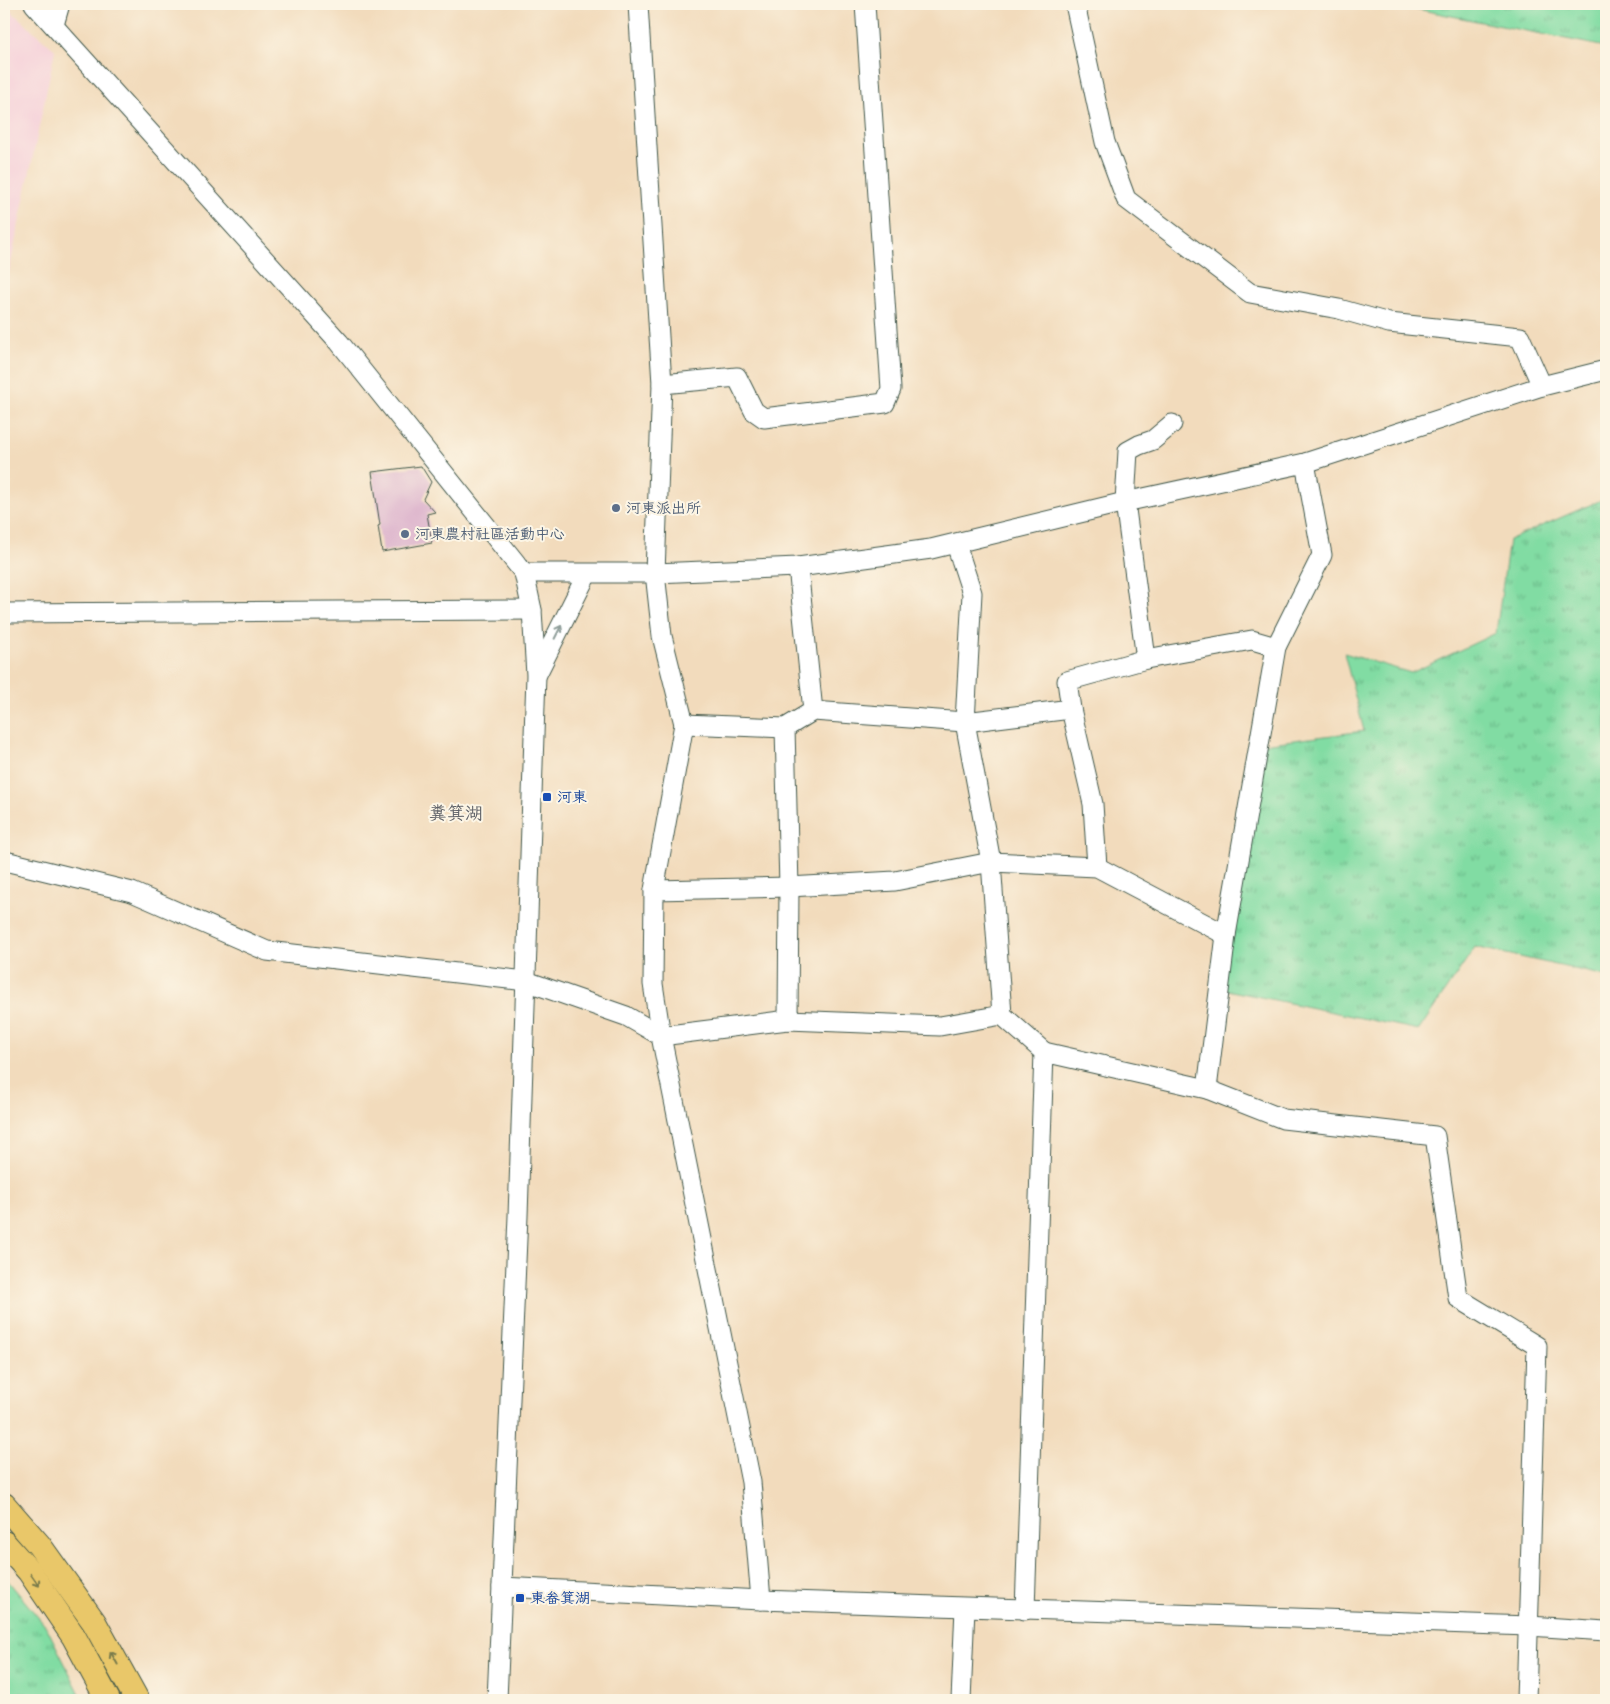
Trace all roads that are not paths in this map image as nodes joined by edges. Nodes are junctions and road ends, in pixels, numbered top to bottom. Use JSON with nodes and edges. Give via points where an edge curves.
{"nodes":[{"id":1,"x":34,"y":4,"type":"edge"},
{"id":2,"x":60,"y":4,"type":"edge"},
{"id":3,"x":638,"y":4,"type":"edge"},
{"id":4,"x":865,"y":4,"type":"edge"},
{"id":5,"x":1075,"y":4,"type":"edge"},
{"id":6,"x":54,"y":25,"type":"junction"},
{"id":7,"x":1606,"y":370,"type":"edge"},
{"id":8,"x":662,"y":384,"type":"junction"},
{"id":9,"x":1542,"y":386,"type":"junction"},
{"id":10,"x":1172,"y":424,"type":"dead end"},
{"id":11,"x":1305,"y":463,"type":"junction"},
{"id":12,"x":1125,"y":502,"type":"junction"},
{"id":13,"x":956,"y":544,"type":"junction"},
{"id":14,"x":798,"y":567,"type":"junction"},
{"id":15,"x":524,"y":573,"type":"junction"},
{"id":16,"x":655,"y":573,"type":"junction"},
{"id":17,"x":587,"y":574,"type":"junction"},
{"id":18,"x":532,"y":610,"type":"junction"},
{"id":19,"x":4,"y":613,"type":"edge"},
{"id":20,"x":1276,"y":646,"type":"junction"},
{"id":21,"x":1146,"y":659,"type":"junction"},
{"id":22,"x":536,"y":675,"type":"junction"},
{"id":23,"x":1071,"y":709,"type":"junction"},
{"id":24,"x":813,"y":711,"type":"junction"},
{"id":25,"x":966,"y":722,"type":"junction"},
{"id":26,"x":684,"y":724,"type":"junction"},
{"id":27,"x":785,"y":728,"type":"junction"},
{"id":28,"x":4,"y":861,"type":"edge"},
{"id":29,"x":991,"y":862,"type":"junction"},
{"id":30,"x":1098,"y":867,"type":"junction"},
{"id":31,"x":789,"y":887,"type":"junction"},
{"id":32,"x":654,"y":890,"type":"junction"},
{"id":33,"x":1226,"y":935,"type":"junction"},
{"id":34,"x":526,"y":982,"type":"junction"},
{"id":35,"x":1002,"y":1015,"type":"junction"},
{"id":36,"x":788,"y":1020,"type":"junction"},
{"id":37,"x":661,"y":1036,"type":"junction"},
{"id":38,"x":1044,"y":1052,"type":"junction"},
{"id":39,"x":1207,"y":1089,"type":"junction"},
{"id":40,"x":4,"y":1505,"type":"edge"},
{"id":41,"x":4,"y":1543,"type":"edge"},
{"id":42,"x":502,"y":1587,"type":"junction"},
{"id":43,"x":761,"y":1600,"type":"junction"},
{"id":44,"x":965,"y":1608,"type":"junction"},
{"id":45,"x":1025,"y":1610,"type":"junction"},
{"id":46,"x":1529,"y":1626,"type":"junction"},
{"id":47,"x":1606,"y":1631,"type":"edge"},
{"id":48,"x":108,"y":1700,"type":"edge"},
{"id":49,"x":137,"y":1700,"type":"edge"},
{"id":50,"x":497,"y":1700,"type":"edge"},
{"id":51,"x":961,"y":1700,"type":"edge"},
{"id":52,"x":1526,"y":1700,"type":"edge"}],
"edges":[{"from":1,"to":6,"type":"street"},
{"from":2,"to":6,"type":"street"},
{"from":3,"to":8,"type":"street"},
{"from":4,"to":8,"type":"street","via":[[891,389],[885,403],[764,418],[754,411],[737,377]]},
{"from":5,"to":9,"type":"street","via":[[1105,142],[1126,199],[1250,293],[1339,309],[1390,323],[1520,337]]},
{"from":6,"to":15,"type":"street","via":[[339,342]]},
{"from":7,"to":9,"type":"street"},
{"from":8,"to":16,"type":"street"},
{"from":9,"to":11,"type":"street"},
{"from":10,"to":12,"type":"street","via":[[1153,440],[1128,451]]},
{"from":11,"to":12,"type":"street"},
{"from":11,"to":20,"type":"street","via":[[1322,556]]},
{"from":12,"to":13,"type":"street"},
{"from":12,"to":21,"type":"street"},
{"from":13,"to":14,"type":"street"},
{"from":13,"to":25,"type":"street","via":[[972,593]]},
{"from":14,"to":16,"type":"street"},
{"from":14,"to":24,"type":"street"},
{"from":15,"to":17,"type":"street"},
{"from":15,"to":18,"type":"street"},
{"from":16,"to":17,"type":"street"},
{"from":16,"to":26,"type":"street","via":[[662,636]]},
{"from":22,"to":17,"type":"street","one_way":true},
{"from":18,"to":19,"type":"street"},
{"from":18,"to":22,"type":"street"},
{"from":20,"to":21,"type":"street","via":[[1252,640]]},
{"from":20,"to":33,"type":"street"},
{"from":21,"to":23,"type":"street","via":[[1067,681]]},
{"from":22,"to":34,"type":"street"},
{"from":23,"to":25,"type":"street"},
{"from":23,"to":30,"type":"street","via":[[1093,804]]},
{"from":24,"to":25,"type":"street"},
{"from":24,"to":27,"type":"street"},
{"from":25,"to":29,"type":"street"},
{"from":26,"to":27,"type":"street"},
{"from":26,"to":32,"type":"street"},
{"from":27,"to":31,"type":"street"},
{"from":28,"to":34,"type":"street","via":[[132,892],[267,951]]},
{"from":29,"to":30,"type":"street"},
{"from":29,"to":31,"type":"street","via":[[895,881]]},
{"from":29,"to":35,"type":"street"},
{"from":30,"to":33,"type":"street"},
{"from":31,"to":32,"type":"street"},
{"from":31,"to":36,"type":"street"},
{"from":32,"to":37,"type":"street","via":[[654,984]]},
{"from":33,"to":39,"type":"street"},
{"from":34,"to":37,"type":"street","via":[[626,1016]]},
{"from":34,"to":42,"type":"street"},
{"from":35,"to":36,"type":"street","via":[[940,1026]]},
{"from":35,"to":38,"type":"street"},
{"from":36,"to":37,"type":"street"},
{"from":37,"to":43,"type":"street","via":[[751,1482]]},
{"from":38,"to":39,"type":"street"},
{"from":38,"to":45,"type":"street"},
{"from":39,"to":46,"type":"street","via":[[1283,1119],[1435,1136],[1458,1298],[1537,1346]]},
{"from":49,"to":40,"type":"main road","one_way":true,"via":[[94,1622],[39,1544]]},
{"from":41,"to":48,"type":"main road","one_way":true,"via":[[29,1571],[74,1637]]},
{"from":42,"to":43,"type":"street"},
{"from":42,"to":50,"type":"street"},
{"from":43,"to":44,"type":"street"},
{"from":44,"to":45,"type":"street"},
{"from":44,"to":51,"type":"street"},
{"from":45,"to":46,"type":"street"},
{"from":46,"to":47,"type":"street"},
{"from":46,"to":52,"type":"street"}]}
